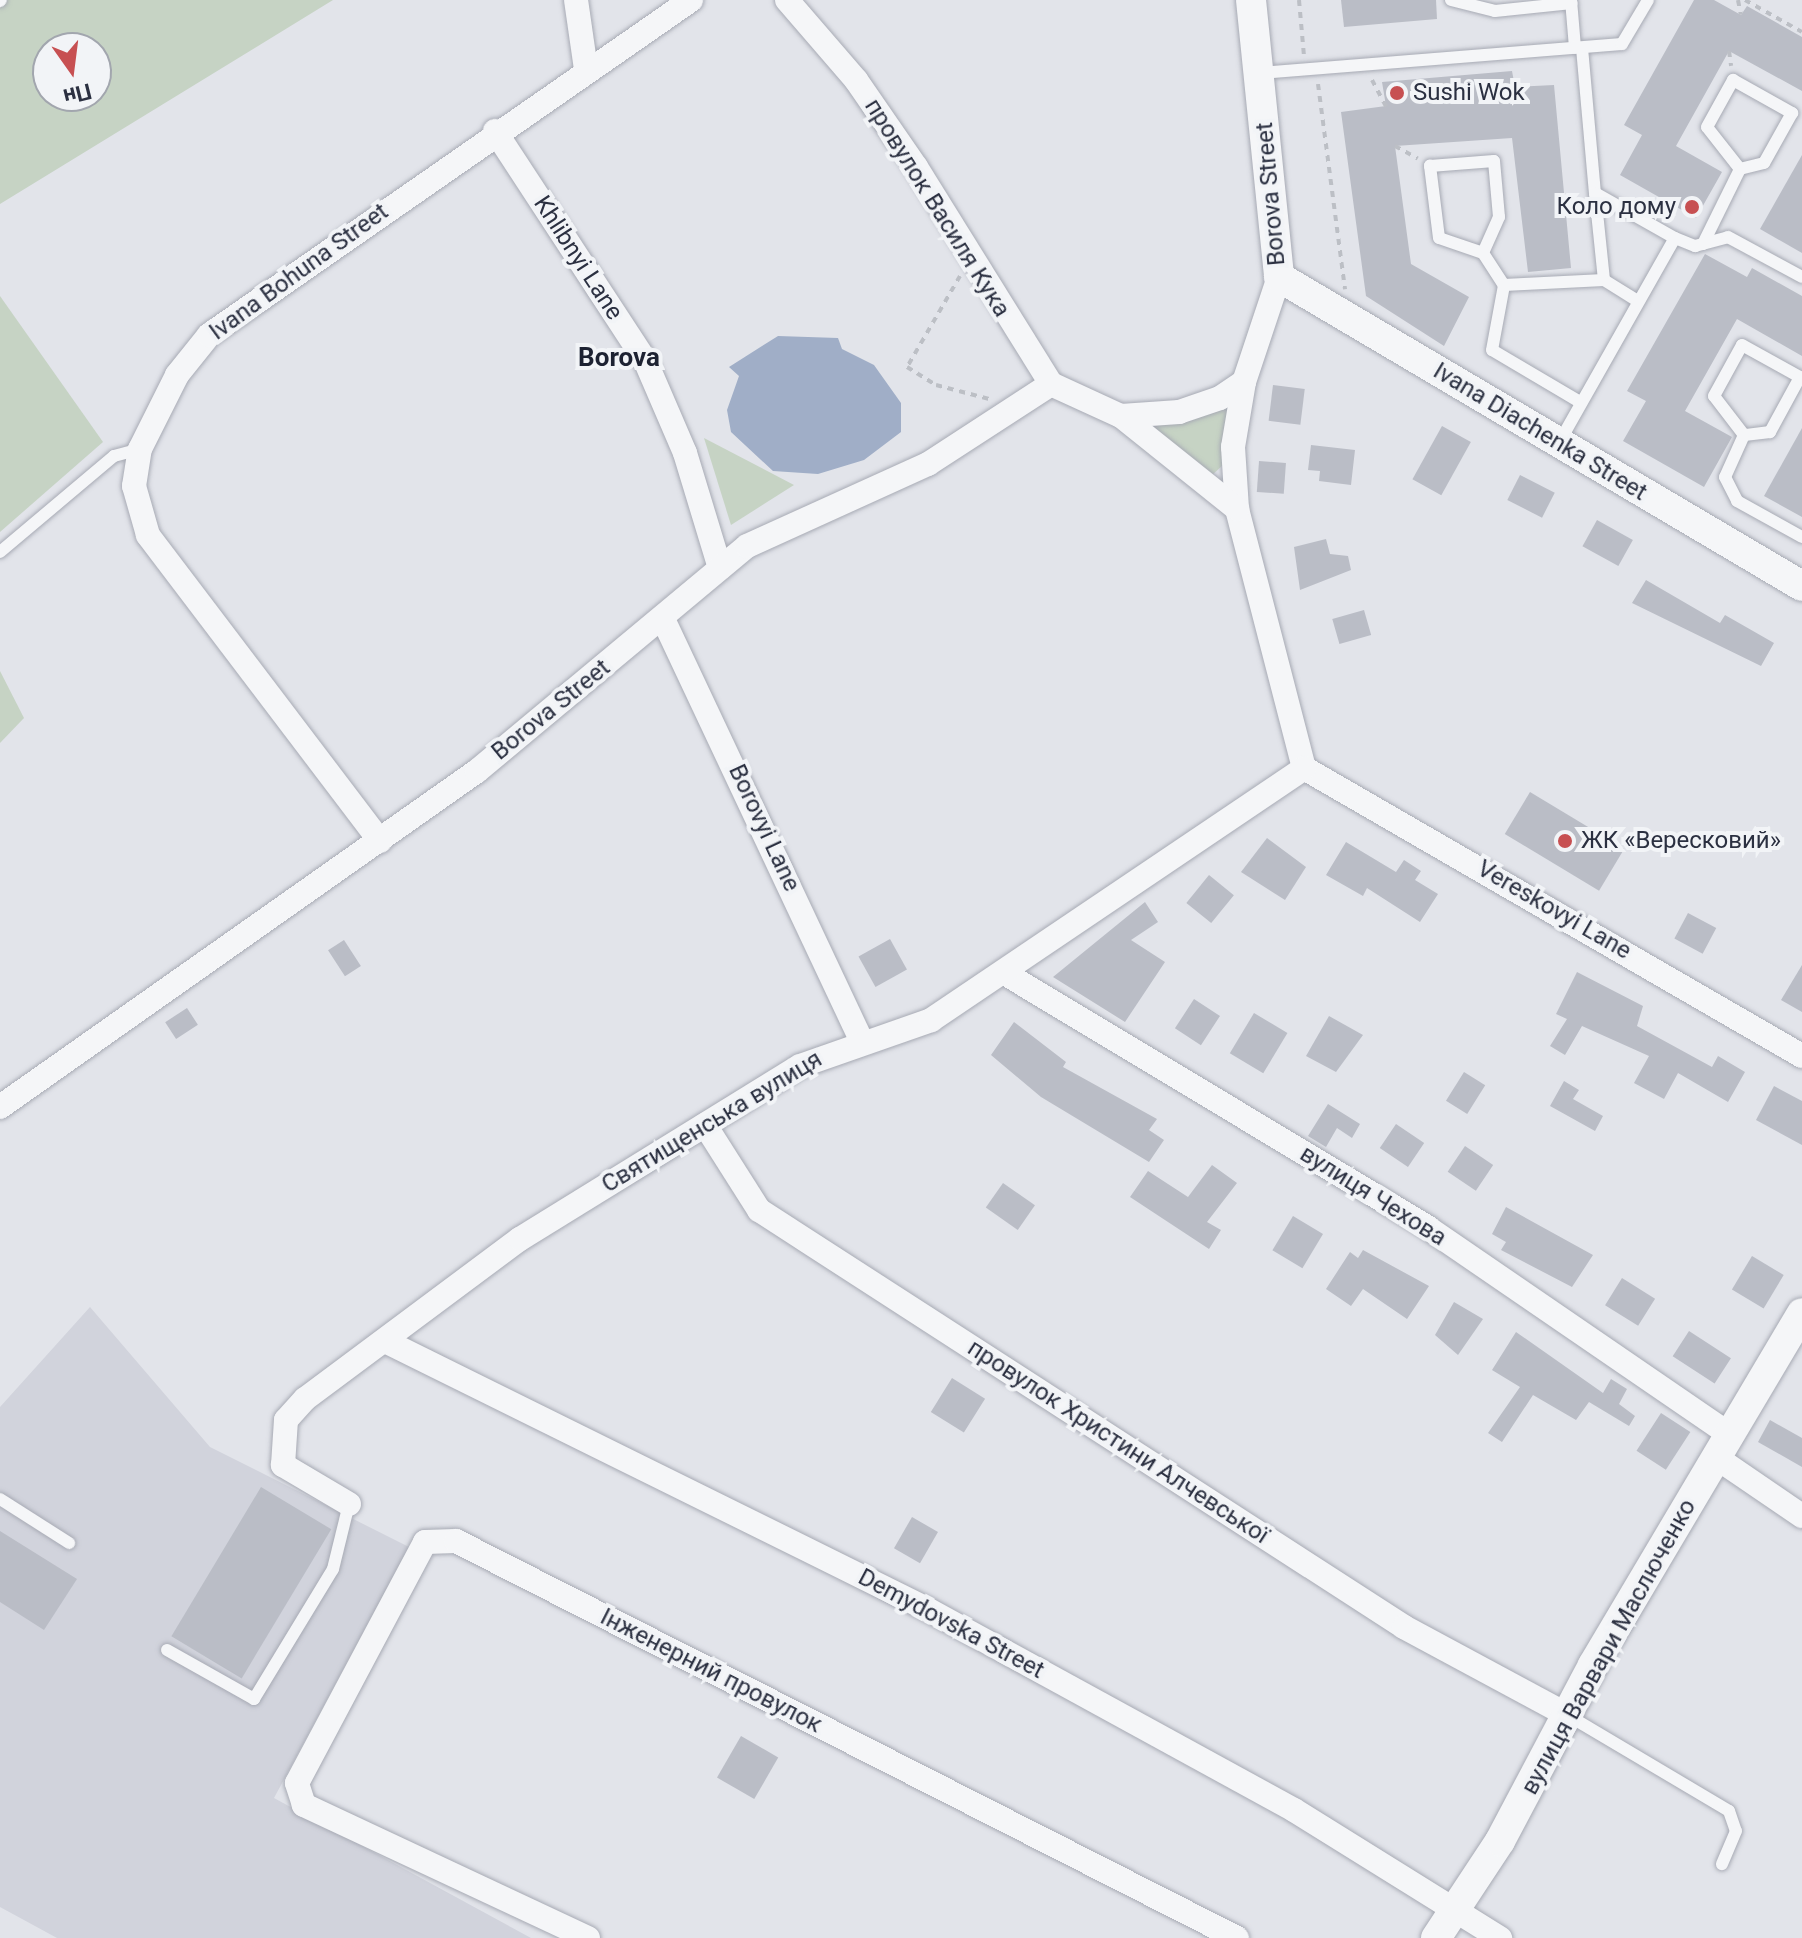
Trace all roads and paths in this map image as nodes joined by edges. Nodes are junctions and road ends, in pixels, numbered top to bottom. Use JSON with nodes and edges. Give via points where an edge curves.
{"nodes":[{"id":1,"x":576,"y":0,"type":"edge"},
{"id":2,"x":691,"y":0,"type":"edge"},
{"id":3,"x":787,"y":0,"type":"edge"},
{"id":4,"x":1251,"y":0,"type":"edge"},
{"id":5,"x":1299,"y":0,"type":"edge"},
{"id":6,"x":1451,"y":0,"type":"edge"},
{"id":7,"x":1648,"y":0,"type":"edge"},
{"id":8,"x":1738,"y":0,"type":"edge"},
{"id":9,"x":1745,"y":0,"type":"edge"},
{"id":10,"x":1572,"y":2,"type":"edge"},
{"id":11,"x":1741,"y":15,"type":"dead end"},
{"id":12,"x":1802,"y":32,"type":"edge"},
{"id":13,"x":1578,"y":48,"type":"junction"},
{"id":14,"x":1364,"y":65,"type":"junction"},
{"id":15,"x":586,"y":69,"type":"junction"},
{"id":16,"x":1311,"y":70,"type":"junction"},
{"id":17,"x":1260,"y":73,"type":"junction"},
{"id":18,"x":1386,"y":106,"type":"dead end"},
{"id":19,"x":495,"y":131,"type":"junction"},
{"id":20,"x":1395,"y":146,"type":"dead end"},
{"id":21,"x":1430,"y":166,"type":"junction"},
{"id":22,"x":1740,"y":169,"type":"junction"},
{"id":23,"x":1595,"y":193,"type":"junction"},
{"id":24,"x":1675,"y":238,"type":"junction"},
{"id":25,"x":1703,"y":244,"type":"junction"},
{"id":26,"x":1483,"y":253,"type":"junction"},
{"id":27,"x":969,"y":263,"type":"junction"},
{"id":28,"x":1279,"y":277,"type":"junction"},
{"id":29,"x":1802,"y":277,"type":"edge"},
{"id":30,"x":1604,"y":280,"type":"junction"},
{"id":31,"x":1504,"y":285,"type":"junction"},
{"id":32,"x":1346,"y":297,"type":"dead end"},
{"id":33,"x":1638,"y":301,"type":"junction"},
{"id":34,"x":1244,"y":382,"type":"junction"},
{"id":35,"x":1051,"y":384,"type":"junction"},
{"id":36,"x":1580,"y":402,"type":"junction"},
{"id":37,"x":1015,"y":403,"type":"junction"},
{"id":38,"x":1121,"y":416,"type":"junction"},
{"id":39,"x":1744,"y":435,"type":"junction"},
{"id":40,"x":1558,"y":444,"type":"junction"},
{"id":41,"x":140,"y":449,"type":"junction"},
{"id":42,"x":1237,"y":509,"type":"junction"},
{"id":43,"x":1802,"y":537,"type":"edge"},
{"id":44,"x":0,"y":552,"type":"edge"},
{"id":45,"x":720,"y":568,"type":"junction"},
{"id":46,"x":1802,"y":586,"type":"edge"},
{"id":47,"x":663,"y":619,"type":"junction"},
{"id":48,"x":1304,"y":768,"type":"junction"},
{"id":49,"x":380,"y":841,"type":"junction"},
{"id":50,"x":1006,"y":974,"type":"junction"},
{"id":51,"x":861,"y":1039,"type":"junction"},
{"id":52,"x":1802,"y":1056,"type":"edge"},
{"id":53,"x":0,"y":1107,"type":"edge"},
{"id":54,"x":705,"y":1125,"type":"junction"},
{"id":55,"x":1802,"y":1313,"type":"edge"},
{"id":56,"x":385,"y":1341,"type":"junction"},
{"id":57,"x":1724,"y":1447,"type":"junction"},
{"id":58,"x":0,"y":1499,"type":"edge"},
{"id":59,"x":349,"y":1504,"type":"joint"},
{"id":60,"x":1802,"y":1516,"type":"edge"},
{"id":61,"x":69,"y":1543,"type":"dead end"},
{"id":62,"x":167,"y":1650,"type":"dead end"},
{"id":63,"x":1569,"y":1716,"type":"junction"},
{"id":64,"x":1722,"y":1864,"type":"dead end"},
{"id":65,"x":1453,"y":1909,"type":"junction"},
{"id":66,"x":588,"y":1938,"type":"edge"},
{"id":67,"x":1237,"y":1938,"type":"edge"},
{"id":68,"x":1436,"y":1938,"type":"edge"},
{"id":69,"x":1500,"y":1938,"type":"edge"}],
"edges":[{"from":1,"to":15,"type":"street"},
{"from":2,"to":15,"type":"street","name":"Ivana Bohuna Street"},
{"from":3,"to":27,"type":"street","name":"провулок Василя Кука","via":[[873,105]]},
{"from":4,"to":17,"type":"street","name":"Borova Street"},
{"from":5,"to":16,"type":"path"},
{"from":6,"to":10,"type":"lane","via":[[1495,11]]},
{"from":7,"to":13,"type":"lane","via":[[1622,44]]},
{"from":8,"to":11,"type":"path"},
{"from":9,"to":12,"type":"path"},
{"from":10,"to":13,"type":"lane"},
{"from":13,"to":14,"type":"lane"},
{"from":13,"to":23,"type":"lane"},
{"from":14,"to":16,"type":"lane"},
{"from":14,"to":18,"type":"path"},
{"from":15,"to":19,"type":"street","name":"Ivana Bohuna Street"},
{"from":16,"to":17,"type":"lane"},
{"from":16,"to":32,"type":"path"},
{"from":17,"to":28,"type":"street","name":"Borova Street"},
{"from":19,"to":41,"type":"street","name":"Ivana Bohuna Street","via":[[209,335],[177,375]]},
{"from":19,"to":45,"type":"street","name":"Khlibnyi Lane","via":[[645,360],[685,453]]},
{"from":20,"to":21,"type":"path"},
{"from":21,"to":26,"type":"lane","via":[[1439,238]]},
{"from":21,"to":26,"type":"lane","via":[[1494,161],[1499,217]]},
{"from":22,"to":22,"type":"lane","via":[[1707,127],[1733,80],[1792,113],[1764,163]]},
{"from":22,"to":25,"type":"lane"},
{"from":23,"to":24,"type":"lane"},
{"from":23,"to":30,"type":"lane"},
{"from":24,"to":25,"type":"lane"},
{"from":24,"to":33,"type":"lane"},
{"from":25,"to":29,"type":"lane","via":[[1728,237]]},
{"from":26,"to":31,"type":"lane"},
{"from":27,"to":35,"type":"street","name":"провулок Василя Кука"},
{"from":27,"to":37,"type":"path","via":[[907,367],[936,385]]},
{"from":28,"to":34,"type":"street","name":"Borova Street"},
{"from":28,"to":40,"type":"street","name":"Ivana Diachenka Street"},
{"from":30,"to":31,"type":"lane"},
{"from":30,"to":33,"type":"lane"},
{"from":31,"to":36,"type":"lane","via":[[1492,350]]},
{"from":33,"to":36,"type":"lane"},
{"from":34,"to":38,"type":"street","via":[[1179,412]]},
{"from":34,"to":42,"type":"street","name":"Borova Street","via":[[1233,447]]},
{"from":35,"to":37,"type":"street","name":"Borova Street"},
{"from":35,"to":38,"type":"street"},
{"from":36,"to":40,"type":"lane"},
{"from":37,"to":45,"type":"street","name":"Borova Street","via":[[928,464],[747,546]]},
{"from":38,"to":42,"type":"street"},
{"from":39,"to":39,"type":"lane","via":[[1770,432],[1800,377],[1742,345],[1714,396]]},
{"from":39,"to":43,"type":"lane","via":[[1725,477],[1737,501]]},
{"from":40,"to":46,"type":"street","name":"Ivana Diachenka Street"},
{"from":41,"to":44,"type":"lane","via":[[114,456]]},
{"from":41,"to":49,"type":"street","name":"Ivana Bohuna Street","via":[[134,486],[148,535]]},
{"from":42,"to":48,"type":"street","name":"Borova Street"},
{"from":45,"to":47,"type":"street","name":"Borova Street"},
{"from":47,"to":49,"type":"street","name":"Borova Street"},
{"from":47,"to":51,"type":"street","name":"Borovyi Lane"},
{"from":48,"to":50,"type":"street","name":"Святищенська вулиця"},
{"from":48,"to":52,"type":"street","name":"Vereskovyi Lane"},
{"from":49,"to":53,"type":"street","name":"Borova Street"},
{"from":50,"to":51,"type":"street","name":"Святищенська вулиця","via":[[931,1020]]},
{"from":50,"to":57,"type":"street","name":"вулиця Чехова","via":[[1428,1228]]},
{"from":51,"to":54,"type":"street","name":"Святищенська вулиця","via":[[800,1066]]},
{"from":54,"to":56,"type":"street","name":"Святищенська вулиця","via":[[520,1239]]},
{"from":54,"to":63,"type":"street","name":"провулок Христини Алчевської","via":[[759,1210],[1404,1627]]},
{"from":55,"to":57,"type":"street","name":"вулиця Варвари Маслюченко"},
{"from":56,"to":59,"type":"street","name":"Святищенська вулиця","via":[[305,1399],[280,1441],[287,1472]]},
{"from":56,"to":65,"type":"street","name":"Demydovska Street","via":[[941,1617],[1280,1802]]},
{"from":57,"to":60,"type":"street","name":"вулиця Чехова"},
{"from":57,"to":63,"type":"street","name":"вулиця Варвари Маслюченко"},
{"from":58,"to":61,"type":"lane"},
{"from":59,"to":62,"type":"lane","via":[[333,1569],[254,1699]]},
{"from":63,"to":64,"type":"lane","via":[[1729,1811],[1736,1831]]},
{"from":63,"to":65,"type":"street","name":"вулиця Варвари Маслюченко"},
{"from":65,"to":68,"type":"street","name":"вулиця Варвари Маслюченко"},
{"from":65,"to":69,"type":"street","name":"Demydovska Street"},
{"from":66,"to":67,"type":"street","name":"Інженерний провулок","via":[[304,1805],[297,1783],[425,1542],[439,1538]]}]}
